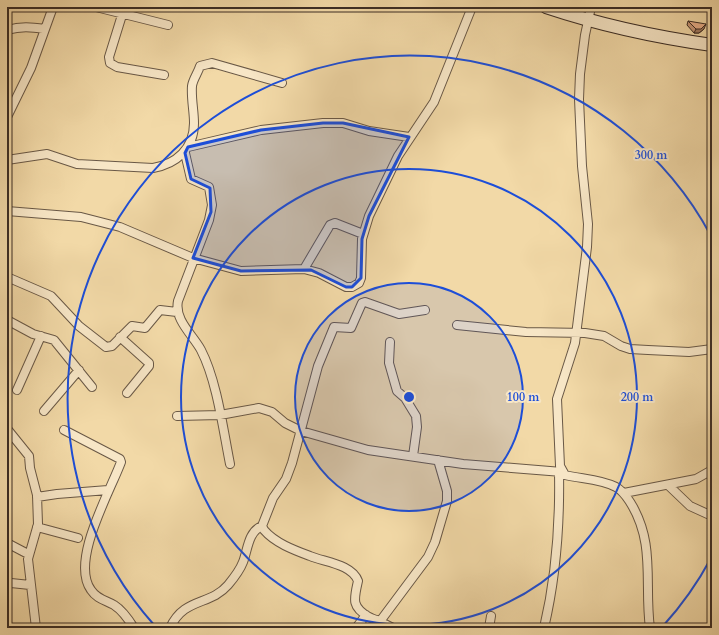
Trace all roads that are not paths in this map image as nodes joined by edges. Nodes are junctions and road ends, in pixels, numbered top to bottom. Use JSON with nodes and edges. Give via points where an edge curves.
{"nodes":[{"id":1,"x":53,"y":7,"type":"edge"},
{"id":2,"x":96,"y":7,"type":"edge"},
{"id":3,"x":472,"y":7,"type":"edge"},
{"id":4,"x":546,"y":7,"type":"edge"},
{"id":5,"x":591,"y":7,"type":"edge"},
{"id":6,"x":122,"y":15,"type":"junction"},
{"id":7,"x":587,"y":21,"type":"junction"},
{"id":8,"x":168,"y":25,"type":"dead end"},
{"id":9,"x":45,"y":29,"type":"junction"},
{"id":10,"x":7,"y":30,"type":"edge"},
{"id":11,"x":712,"y":45,"type":"edge"},
{"id":12,"x":164,"y":75,"type":"dead end"},
{"id":13,"x":282,"y":83,"type":"dead end"},
{"id":14,"x":7,"y":117,"type":"edge"},
{"id":15,"x":410,"y":138,"type":"junction"},
{"id":16,"x":186,"y":150,"type":"junction"},
{"id":17,"x":7,"y":160,"type":"edge"},
{"id":18,"x":7,"y":211,"type":"edge"},
{"id":19,"x":363,"y":234,"type":"junction"},
{"id":20,"x":193,"y":258,"type":"junction"},
{"id":21,"x":304,"y":269,"type":"junction"},
{"id":22,"x":7,"y":277,"type":"edge"},
{"id":23,"x":425,"y":310,"type":"dead end"},
{"id":24,"x":177,"y":312,"type":"junction"},
{"id":25,"x":7,"y":320,"type":"edge"},
{"id":26,"x":457,"y":325,"type":"dead end"},
{"id":27,"x":577,"y":332,"type":"junction"},
{"id":28,"x":41,"y":336,"type":"junction"},
{"id":29,"x":120,"y":337,"type":"junction"},
{"id":30,"x":390,"y":342,"type":"dead end"},
{"id":31,"x":712,"y":349,"type":"edge"},
{"id":32,"x":79,"y":370,"type":"junction"},
{"id":33,"x":92,"y":387,"type":"dead end"},
{"id":34,"x":17,"y":390,"type":"dead end"},
{"id":35,"x":127,"y":393,"type":"dead end"},
{"id":36,"x":44,"y":411,"type":"dead end"},
{"id":37,"x":220,"y":414,"type":"junction"},
{"id":38,"x":177,"y":416,"type":"dead end"},
{"id":39,"x":8,"y":430,"type":"dead end"},
{"id":40,"x":64,"y":430,"type":"dead end"},
{"id":41,"x":301,"y":431,"type":"junction"},
{"id":42,"x":413,"y":456,"type":"junction"},
{"id":43,"x":438,"y":460,"type":"junction"},
{"id":44,"x":230,"y":464,"type":"dead end"},
{"id":45,"x":712,"y":470,"type":"edge"},
{"id":46,"x":561,"y":472,"type":"junction"},
{"id":47,"x":668,"y":485,"type":"junction"},
{"id":48,"x":108,"y":490,"type":"junction"},
{"id":49,"x":624,"y":492,"type":"junction"},
{"id":50,"x":37,"y":497,"type":"junction"},
{"id":51,"x":712,"y":516,"type":"edge"},
{"id":52,"x":262,"y":526,"type":"junction"},
{"id":53,"x":37,"y":527,"type":"junction"},
{"id":54,"x":78,"y":538,"type":"dead end"},
{"id":55,"x":7,"y":542,"type":"edge"},
{"id":56,"x":28,"y":554,"type":"junction"},
{"id":57,"x":30,"y":585,"type":"junction"},
{"id":58,"x":7,"y":586,"type":"edge"},
{"id":59,"x":366,"y":615,"type":"junction"},
{"id":60,"x":492,"y":616,"type":"dead end"},
{"id":61,"x":379,"y":621,"type":"junction"},
{"id":62,"x":36,"y":628,"type":"edge"},
{"id":63,"x":134,"y":628,"type":"edge"},
{"id":64,"x":170,"y":628,"type":"edge"},
{"id":65,"x":356,"y":628,"type":"edge"},
{"id":66,"x":393,"y":628,"type":"edge"},
{"id":67,"x":489,"y":628,"type":"edge"},
{"id":68,"x":544,"y":628,"type":"edge"},
{"id":69,"x":650,"y":628,"type":"edge"}],
"edges":[{"from":1,"to":9,"type":"street"},
{"from":2,"to":6,"type":"street"},
{"from":3,"to":15,"type":"street","via":[[434,102]]},
{"from":4,"to":7,"type":"street"},
{"from":5,"to":7,"type":"street"},
{"from":6,"to":8,"type":"street"},
{"from":6,"to":12,"type":"street","via":[[109,57],[110,63],[117,67]]},
{"from":7,"to":11,"type":"street"},
{"from":7,"to":27,"type":"street","via":[[580,74],[579,113],[588,224]]},
{"from":9,"to":10,"type":"street","via":[[18,26]]},
{"from":9,"to":14,"type":"street","via":[[31,68]]},
{"from":13,"to":16,"type":"street","via":[[212,63],[200,66],[193,84],[194,125]]},
{"from":15,"to":16,"type":"street","via":[[369,131],[343,123],[323,123],[261,130]]},
{"from":15,"to":19,"type":"street","via":[[392,166],[368,216]]},
{"from":16,"to":17,"type":"street","via":[[164,166],[153,168],[77,164],[47,154]]},
{"from":16,"to":20,"type":"street","via":[[190,179],[209,187],[212,205],[209,220]]},
{"from":18,"to":20,"type":"street","via":[[46,213],[120,227]]},
{"from":19,"to":21,"type":"street","via":[[335,223],[330,225]]},
{"from":19,"to":21,"type":"street","via":[[361,278],[358,283],[346,287],[319,272]]},
{"from":20,"to":21,"type":"street","via":[[241,270]]},
{"from":20,"to":24,"type":"street","via":[[178,301]]},
{"from":22,"to":29,"type":"street","via":[[51,296],[80,326],[104,345],[112,346]]},
{"from":23,"to":41,"type":"street","via":[[399,314],[365,302],[351,328],[334,327],[318,366]]},
{"from":24,"to":29,"type":"street","via":[[160,310],[145,328],[132,326]]},
{"from":24,"to":37,"type":"street","via":[[206,360]]},
{"from":25,"to":28,"type":"street"},
{"from":26,"to":27,"type":"street","via":[[526,332]]},
{"from":27,"to":31,"type":"street","via":[[604,336],[630,349],[689,352]]},
{"from":27,"to":46,"type":"street","via":[[557,399]]},
{"from":28,"to":32,"type":"street","via":[[54,340]]},
{"from":28,"to":34,"type":"street"},
{"from":29,"to":35,"type":"street","via":[[149,363]]},
{"from":30,"to":42,"type":"street","via":[[389,363],[397,391],[405,398],[416,416]]},
{"from":32,"to":33,"type":"street"},
{"from":32,"to":36,"type":"street"},
{"from":37,"to":38,"type":"street"},
{"from":37,"to":41,"type":"street","via":[[250,409],[267,410]]},
{"from":37,"to":44,"type":"street"},
{"from":39,"to":50,"type":"street","via":[[29,456]]},
{"from":40,"to":48,"type":"street","via":[[120,460],[120,466]]},
{"from":41,"to":42,"type":"street","via":[[368,450]]},
{"from":41,"to":52,"type":"street","via":[[286,479],[273,498]]},
{"from":42,"to":43,"type":"street"},
{"from":43,"to":46,"type":"street"},
{"from":43,"to":61,"type":"street","via":[[447,491],[447,501],[435,542],[428,557]]},
{"from":45,"to":47,"type":"street","via":[[696,479]]},
{"from":46,"to":49,"type":"street","via":[[565,475],[604,482]]},
{"from":46,"to":68,"type":"street","via":[[551,596]]},
{"from":47,"to":49,"type":"street"},
{"from":47,"to":51,"type":"street","via":[[690,506]]},
{"from":48,"to":50,"type":"street"},
{"from":48,"to":63,"type":"street","via":[[88,547],[86,576],[92,592],[118,609]]},
{"from":49,"to":69,"type":"street","via":[[639,515],[646,545],[649,563]]},
{"from":50,"to":53,"type":"street"},
{"from":52,"to":59,"type":"street","via":[[267,534],[289,548],[353,573],[358,581],[355,603]]},
{"from":52,"to":64,"type":"street","via":[[255,530],[247,545],[242,564],[224,589],[183,609]]},
{"from":53,"to":54,"type":"street"},
{"from":53,"to":56,"type":"street"},
{"from":55,"to":56,"type":"street"},
{"from":56,"to":57,"type":"street"},
{"from":57,"to":58,"type":"street","via":[[11,583]]},
{"from":57,"to":62,"type":"street"},
{"from":59,"to":61,"type":"street"},
{"from":59,"to":65,"type":"street"},
{"from":60,"to":67,"type":"street"},
{"from":61,"to":66,"type":"street"}]}
